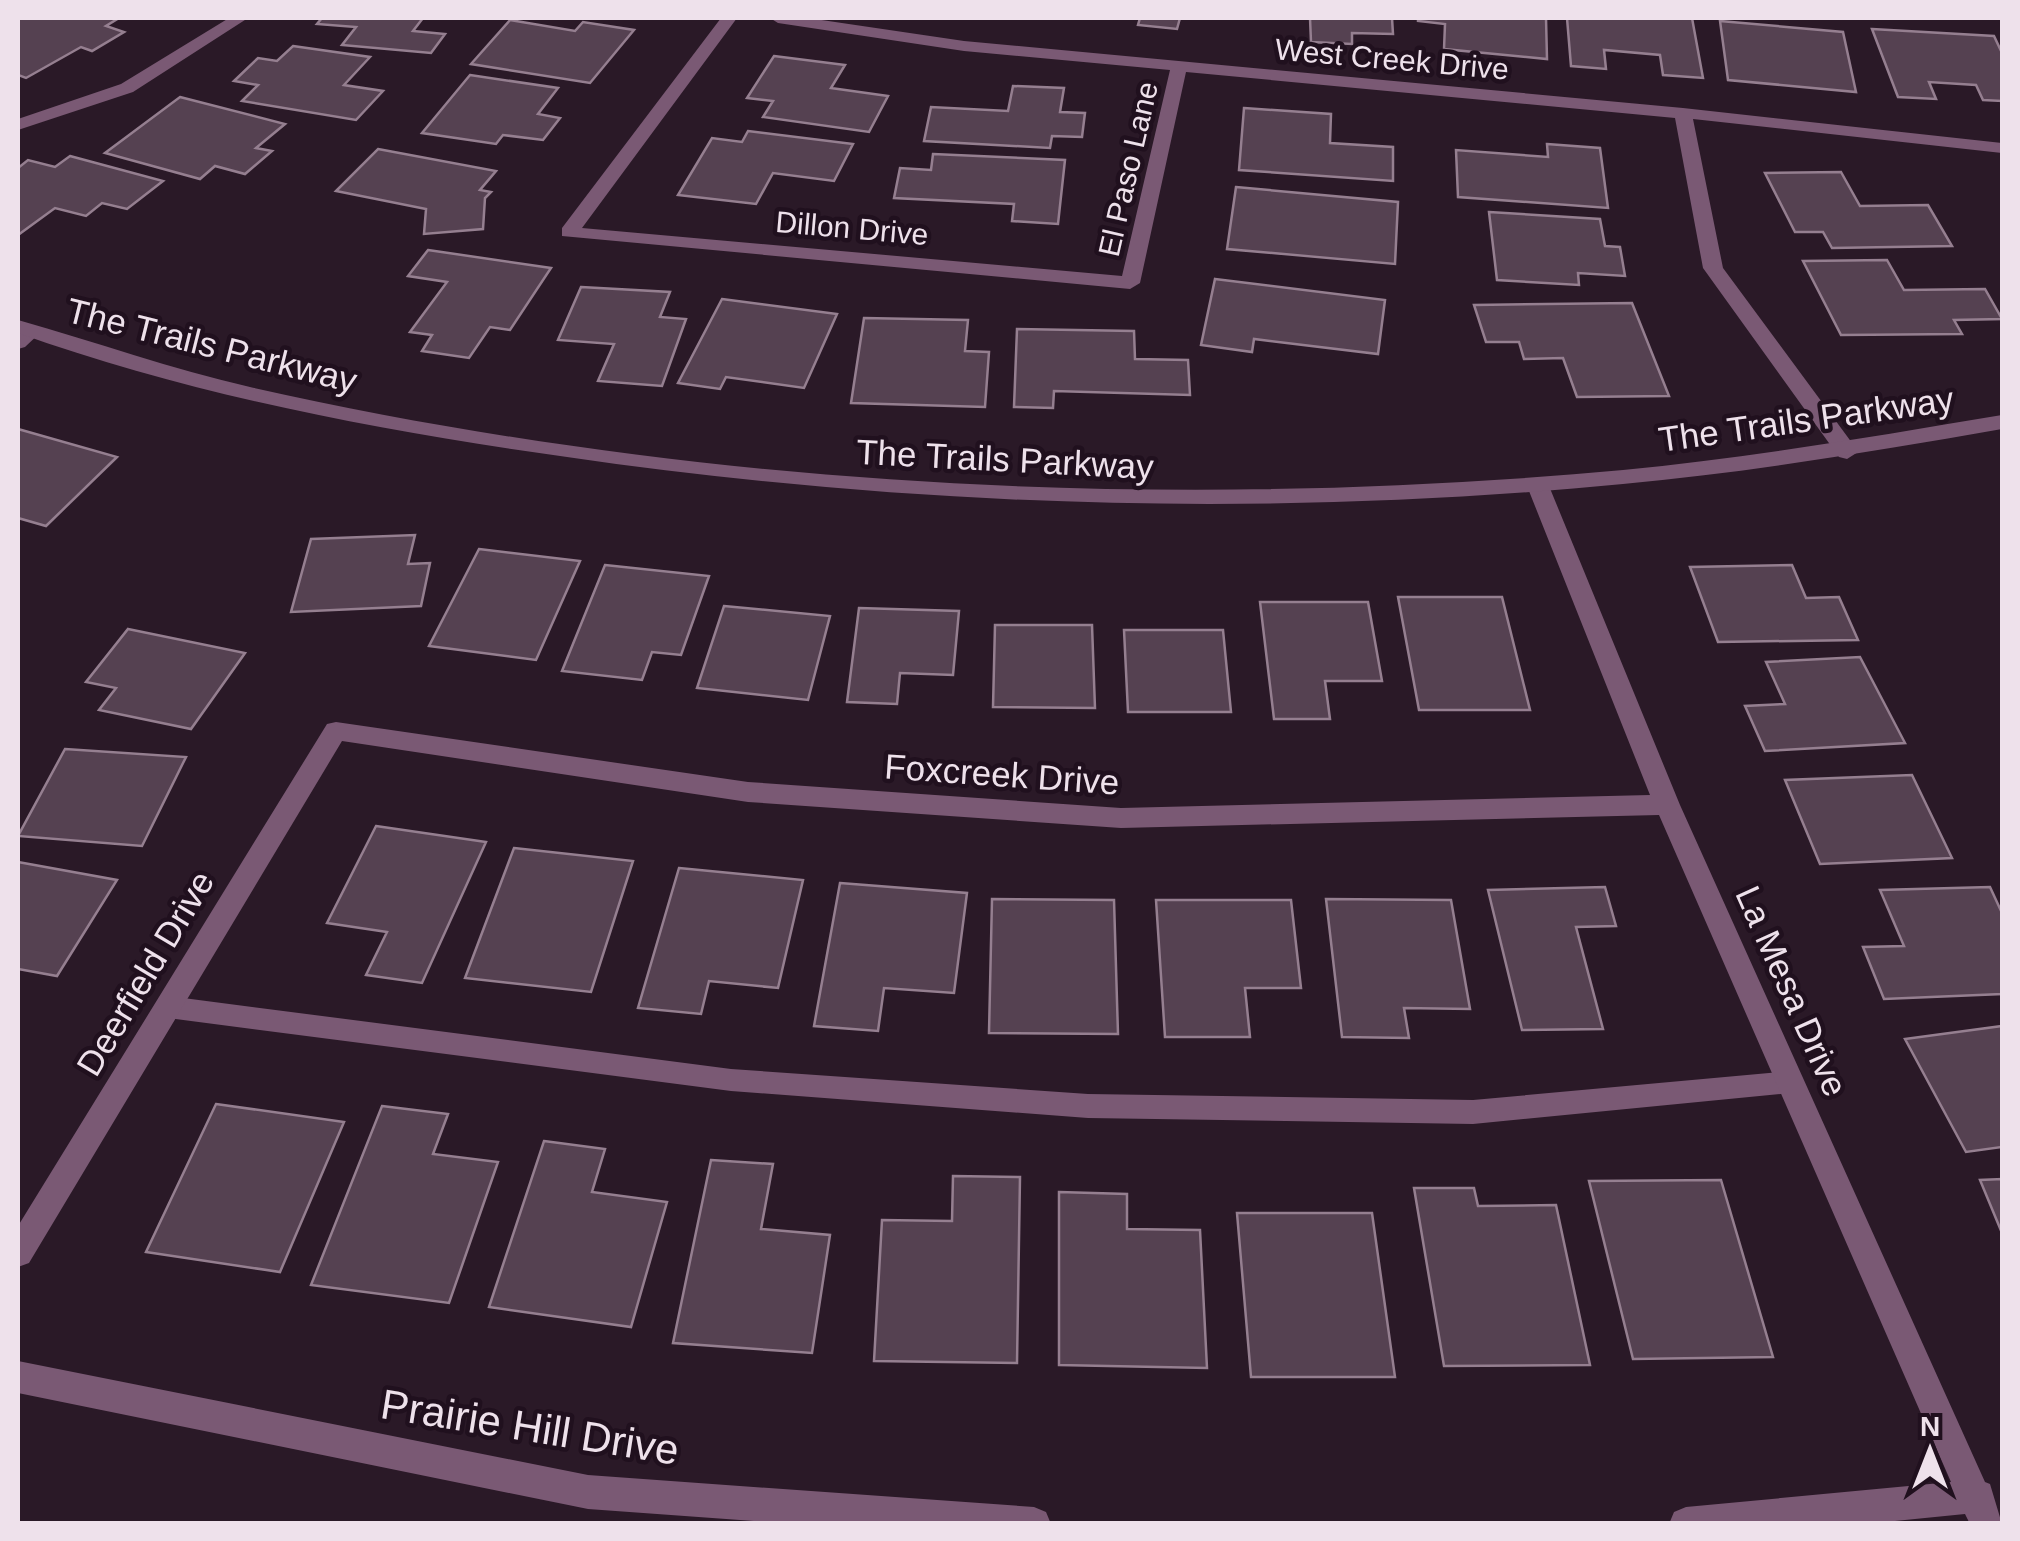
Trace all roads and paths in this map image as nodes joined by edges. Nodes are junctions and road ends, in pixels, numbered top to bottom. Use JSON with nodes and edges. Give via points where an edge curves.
{"nodes":[{"id":1,"x":240,"y":18,"type":"edge"},
{"id":2,"x":728,"y":18,"type":"edge"},
{"id":3,"x":778,"y":18,"type":"edge"},
{"id":4,"x":1179,"y":67,"type":"junction"},
{"id":5,"x":1682,"y":112,"type":"junction"},
{"id":6,"x":18,"y":125,"type":"edge"},
{"id":7,"x":2002,"y":148,"type":"edge"},
{"id":8,"x":1130,"y":283,"type":"joint"},
{"id":9,"x":22,"y":333,"type":"edge"},
{"id":10,"x":2002,"y":422,"type":"edge"},
{"id":11,"x":1847,"y":452,"type":"junction"},
{"id":12,"x":1538,"y":486,"type":"junction"},
{"id":13,"x":336,"y":731,"type":"joint"},
{"id":14,"x":1667,"y":805,"type":"junction"},
{"id":15,"x":168,"y":1007,"type":"junction"},
{"id":16,"x":1791,"y":1082,"type":"junction"},
{"id":17,"x":18,"y":1253,"type":"edge"},
{"id":18,"x":18,"y":1376,"type":"edge"},
{"id":19,"x":1982,"y":1510,"type":"edge"},
{"id":20,"x":1034,"y":1524,"type":"edge"},
{"id":21,"x":1686,"y":1524,"type":"edge"}],
"edges":[{"from":1,"to":6,"type":"street","via":[[127,88]]},
{"from":2,"to":8,"type":"street","name":"Dillon Drive","via":[[569,232]]},
{"from":3,"to":4,"type":"street","name":"West Creek Drive","via":[[964,46]]},
{"from":4,"to":5,"type":"street","name":"West Creek Drive"},
{"from":4,"to":8,"type":"street","name":"El Paso Lane"},
{"from":5,"to":7,"type":"street","name":"West Creek Drive"},
{"from":5,"to":11,"type":"street","via":[[1712,268]]},
{"from":9,"to":12,"type":"street","name":"The Trails Parkway","via":[[387,423],[852,485],[1167,499]]},
{"from":10,"to":11,"type":"street","name":"The Trails Parkway"},
{"from":11,"to":12,"type":"street","name":"The Trails Parkway"},
{"from":12,"to":14,"type":"street","name":"La Mesa Drive"},
{"from":13,"to":14,"type":"street","name":"Foxcreek Drive","via":[[748,792],[1120,818]]},
{"from":13,"to":15,"type":"street","name":"Deerfield Drive"},
{"from":14,"to":16,"type":"street","name":"La Mesa Drive"},
{"from":15,"to":16,"type":"lane","via":[[731,1080],[1088,1106],[1473,1112]]},
{"from":15,"to":17,"type":"street","name":"Deerfield Drive"},
{"from":16,"to":19,"type":"street","name":"La Mesa Drive"},
{"from":18,"to":20,"type":"street","name":"Prairie Hill Drive","via":[[588,1492]]},
{"from":19,"to":21,"type":"street"}]}
